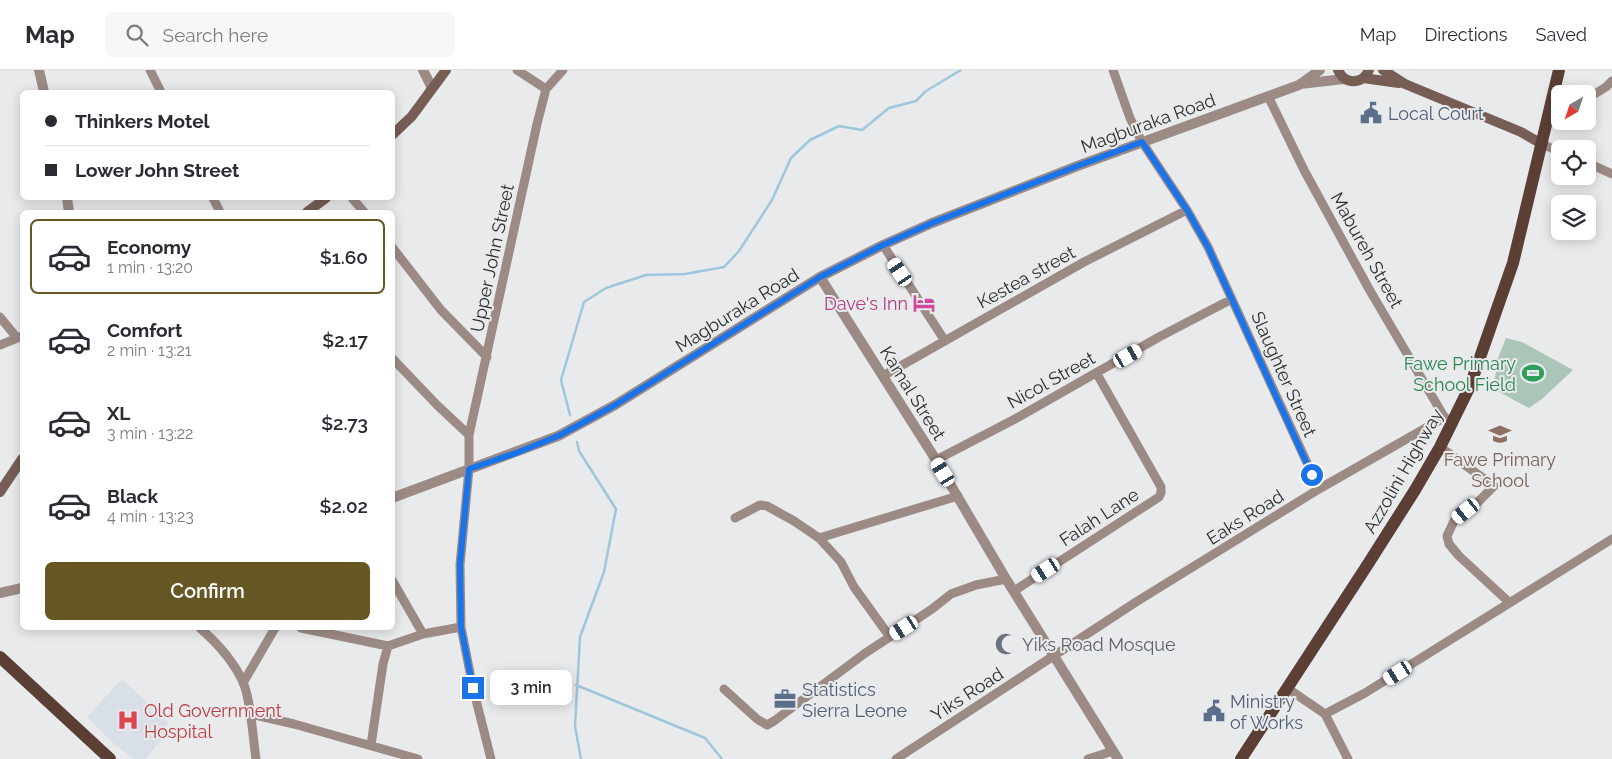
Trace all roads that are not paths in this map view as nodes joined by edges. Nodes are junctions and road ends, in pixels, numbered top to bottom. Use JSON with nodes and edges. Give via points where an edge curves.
{"nodes":[{"id":1,"x":39,"y":70,"type":"edge"},
{"id":2,"x":150,"y":70,"type":"edge"},
{"id":3,"x":423,"y":70,"type":"edge"},
{"id":4,"x":446,"y":70,"type":"edge"},
{"id":5,"x":517,"y":70,"type":"edge"},
{"id":6,"x":563,"y":70,"type":"edge"},
{"id":7,"x":1114,"y":70,"type":"edge"},
{"id":8,"x":1320,"y":70,"type":"edge"},
{"id":9,"x":1383,"y":70,"type":"edge"},
{"id":10,"x":1559,"y":70,"type":"edge"},
{"id":11,"x":1339,"y":73,"type":"edge"},
{"id":12,"x":1366,"y":74,"type":"edge"},
{"id":13,"x":1612,"y":81,"type":"edge"},
{"id":14,"x":1405,"y":84,"type":"junction"},
{"id":15,"x":1299,"y":85,"type":"junction"},
{"id":16,"x":1557,"y":85,"type":"edge"},
{"id":17,"x":432,"y":88,"type":"junction"},
{"id":18,"x":546,"y":89,"type":"junction"},
{"id":19,"x":44,"y":90,"type":"edge"},
{"id":20,"x":160,"y":90,"type":"edge"},
{"id":21,"x":1596,"y":93,"type":"edge"},
{"id":22,"x":1268,"y":96,"type":"junction"},
{"id":23,"x":1551,"y":116,"type":"edge"},
{"id":24,"x":395,"y":132,"type":"edge"},
{"id":25,"x":1142,"y":142,"type":"junction"},
{"id":26,"x":1540,"y":143,"type":"junction"},
{"id":27,"x":1551,"y":148,"type":"edge"},
{"id":28,"x":1596,"y":167,"type":"edge"},
{"id":29,"x":1612,"y":174,"type":"edge"},
{"id":30,"x":323,"y":200,"type":"edge"},
{"id":31,"x":354,"y":200,"type":"edge"},
{"id":32,"x":310,"y":210,"type":"edge"},
{"id":33,"x":362,"y":210,"type":"edge"},
{"id":34,"x":1187,"y":210,"type":"junction"},
{"id":35,"x":883,"y":245,"type":"junction"},
{"id":36,"x":395,"y":251,"type":"edge"},
{"id":37,"x":820,"y":277,"type":"junction"},
{"id":38,"x":1232,"y":299,"type":"junction"},
{"id":39,"x":0,"y":317,"type":"edge"},
{"id":40,"x":20,"y":337,"type":"edge"},
{"id":41,"x":945,"y":341,"type":"junction"},
{"id":42,"x":0,"y":345,"type":"edge"},
{"id":43,"x":487,"y":357,"type":"junction"},
{"id":44,"x":395,"y":361,"type":"edge"},
{"id":45,"x":1097,"y":374,"type":"junction"},
{"id":46,"x":883,"y":376,"type":"junction"},
{"id":47,"x":1447,"y":422,"type":"junction"},
{"id":48,"x":469,"y":435,"type":"junction"},
{"id":49,"x":1440,"y":447,"type":"junction"},
{"id":50,"x":936,"y":460,"type":"junction"},
{"id":51,"x":20,"y":461,"type":"edge"},
{"id":52,"x":469,"y":469,"type":"junction"},
{"id":53,"x":1319,"y":489,"type":"junction"},
{"id":54,"x":0,"y":492,"type":"edge"},
{"id":55,"x":958,"y":496,"type":"junction"},
{"id":56,"x":395,"y":497,"type":"edge"},
{"id":57,"x":734,"y":518,"type":"dead end"},
{"id":58,"x":819,"y":538,"type":"junction"},
{"id":59,"x":1612,"y":539,"type":"edge"},
{"id":60,"x":1006,"y":579,"type":"junction"},
{"id":61,"x":395,"y":585,"type":"edge"},
{"id":62,"x":20,"y":588,"type":"edge"},
{"id":63,"x":1014,"y":591,"type":"junction"},
{"id":64,"x":0,"y":593,"type":"edge"},
{"id":65,"x":1510,"y":603,"type":"junction"},
{"id":66,"x":461,"y":627,"type":"junction"},
{"id":67,"x":202,"y":630,"type":"edge"},
{"id":68,"x":274,"y":630,"type":"edge"},
{"id":69,"x":311,"y":630,"type":"edge"},
{"id":70,"x":423,"y":634,"type":"junction"},
{"id":71,"x":890,"y":636,"type":"junction"},
{"id":72,"x":388,"y":646,"type":"junction"},
{"id":73,"x":1055,"y":656,"type":"junction"},
{"id":74,"x":0,"y":658,"type":"edge"},
{"id":75,"x":244,"y":683,"type":"junction"},
{"id":76,"x":724,"y":688,"type":"dead end"},
{"id":77,"x":1287,"y":688,"type":"junction"},
{"id":78,"x":250,"y":714,"type":"junction"},
{"id":79,"x":1325,"y":714,"type":"junction"},
{"id":80,"x":371,"y":745,"type":"junction"},
{"id":81,"x":1116,"y":755,"type":"edge"},
{"id":82,"x":110,"y":759,"type":"edge"},
{"id":83,"x":256,"y":759,"type":"edge"},
{"id":84,"x":418,"y":759,"type":"edge"},
{"id":85,"x":491,"y":759,"type":"edge"},
{"id":86,"x":896,"y":759,"type":"edge"},
{"id":87,"x":1088,"y":759,"type":"edge"},
{"id":88,"x":1241,"y":759,"type":"edge"},
{"id":89,"x":1348,"y":759,"type":"edge"}],
"edges":[{"from":1,"to":19,"type":"street"},
{"from":2,"to":20,"type":"street"},
{"from":3,"to":17,"type":"street"},
{"from":4,"to":17,"type":"main road"},
{"from":5,"to":18,"type":"street"},
{"from":6,"to":18,"type":"street"},
{"from":7,"to":25,"type":"street","name":"Slaughter Street"},
{"from":8,"to":15,"type":"street","name":"Magburaka Road"},
{"from":9,"to":14,"type":"main road"},
{"from":10,"to":16,"type":"main road","name":"Azzolini Highway"},
{"from":11,"to":12,"type":"main road","via":[[1354,82]]},
{"from":11,"to":15,"type":"street","name":"Magburaka Road"},
{"from":12,"to":14,"type":"main road"},
{"from":13,"to":21,"type":"street"},
{"from":14,"to":26,"type":"main road"},
{"from":15,"to":22,"type":"street","name":"Magburaka Road"},
{"from":17,"to":24,"type":"main road","via":[[412,116]]},
{"from":18,"to":43,"type":"street","name":"Upper John Street"},
{"from":22,"to":25,"type":"street","name":"Magburaka Road"},
{"from":22,"to":47,"type":"street","name":"Mabureh Street","via":[[1350,255]]},
{"from":23,"to":26,"type":"main road","name":"Azzolini Highway"},
{"from":25,"to":34,"type":"street","name":"Slaughter Street"},
{"from":25,"to":35,"type":"street","name":"Magburaka Road"},
{"from":26,"to":27,"type":"street"},
{"from":26,"to":47,"type":"main road","name":"Azzolini Highway","via":[[1513,263],[1476,371]]},
{"from":28,"to":29,"type":"street"},
{"from":30,"to":32,"type":"main road"},
{"from":31,"to":33,"type":"street"},
{"from":34,"to":38,"type":"street","name":"Slaughter Street"},
{"from":34,"to":41,"type":"street","name":"Kestea street","via":[[1084,262]]},
{"from":35,"to":37,"type":"street","name":"Magburaka Road"},
{"from":35,"to":41,"type":"street"},
{"from":36,"to":43,"type":"street","via":[[441,310]]},
{"from":37,"to":46,"type":"street","name":"Kamal Street"},
{"from":37,"to":52,"type":"street","name":"Magburaka Road","via":[[575,427]]},
{"from":38,"to":45,"type":"street","name":"Nicol Street"},
{"from":38,"to":53,"type":"street","name":"Slaughter Street"},
{"from":39,"to":40,"type":"street"},
{"from":40,"to":42,"type":"street"},
{"from":41,"to":46,"type":"street","name":"Kestea street"},
{"from":43,"to":48,"type":"street","name":"Upper John Street"},
{"from":44,"to":48,"type":"street"},
{"from":45,"to":50,"type":"street","name":"Nicol Street"},
{"from":45,"to":63,"type":"street","name":"Falah Lane","via":[[1161,492]]},
{"from":46,"to":50,"type":"street","name":"Kamal Street"},
{"from":47,"to":49,"type":"main road","name":"Azzolini Highway"},
{"from":47,"to":53,"type":"street","name":"Eaks Road"},
{"from":48,"to":52,"type":"street","name":"Upper John Street"},
{"from":49,"to":65,"type":"street","via":[[1494,486],[1454,521],[1447,536],[1459,556]]},
{"from":49,"to":77,"type":"main road","name":"Azzolini Highway"},
{"from":50,"to":55,"type":"street","name":"Kamal Street"},
{"from":51,"to":54,"type":"main road"},
{"from":52,"to":56,"type":"street","name":"Magburaka Road"},
{"from":52,"to":66,"type":"street","name":"Upper John Street","via":[[460,564]]},
{"from":53,"to":73,"type":"street","name":"Eaks Road"},
{"from":55,"to":58,"type":"street"},
{"from":55,"to":60,"type":"street","name":"Kamal Street"},
{"from":57,"to":58,"type":"street","via":[[760,505],[767,506]]},
{"from":58,"to":71,"type":"street","via":[[841,562]]},
{"from":59,"to":65,"type":"street"},
{"from":60,"to":63,"type":"street","name":"Kamal Street"},
{"from":60,"to":71,"type":"street","via":[[951,594]]},
{"from":61,"to":70,"type":"street"},
{"from":62,"to":64,"type":"street"},
{"from":63,"to":73,"type":"street","name":"Kamal Street"},
{"from":65,"to":79,"type":"street","via":[[1365,693]]},
{"from":66,"to":70,"type":"street"},
{"from":66,"to":85,"type":"street","name":"Upper John Street"},
{"from":67,"to":75,"type":"street","via":[[212,638]]},
{"from":68,"to":75,"type":"street"},
{"from":69,"to":72,"type":"street"},
{"from":70,"to":72,"type":"street"},
{"from":71,"to":76,"type":"street","via":[[767,725],[756,719]]},
{"from":72,"to":80,"type":"street"},
{"from":73,"to":81,"type":"street","name":"Kamal Street"},
{"from":73,"to":86,"type":"street","name":"Yiks Road"},
{"from":74,"to":82,"type":"main road"},
{"from":75,"to":78,"type":"street"},
{"from":77,"to":79,"type":"street"},
{"from":77,"to":88,"type":"main road","name":"Azzolini Highway"},
{"from":78,"to":80,"type":"street"},
{"from":78,"to":83,"type":"street"},
{"from":79,"to":89,"type":"street"},
{"from":80,"to":84,"type":"street"},
{"from":81,"to":87,"type":"street"}]}
